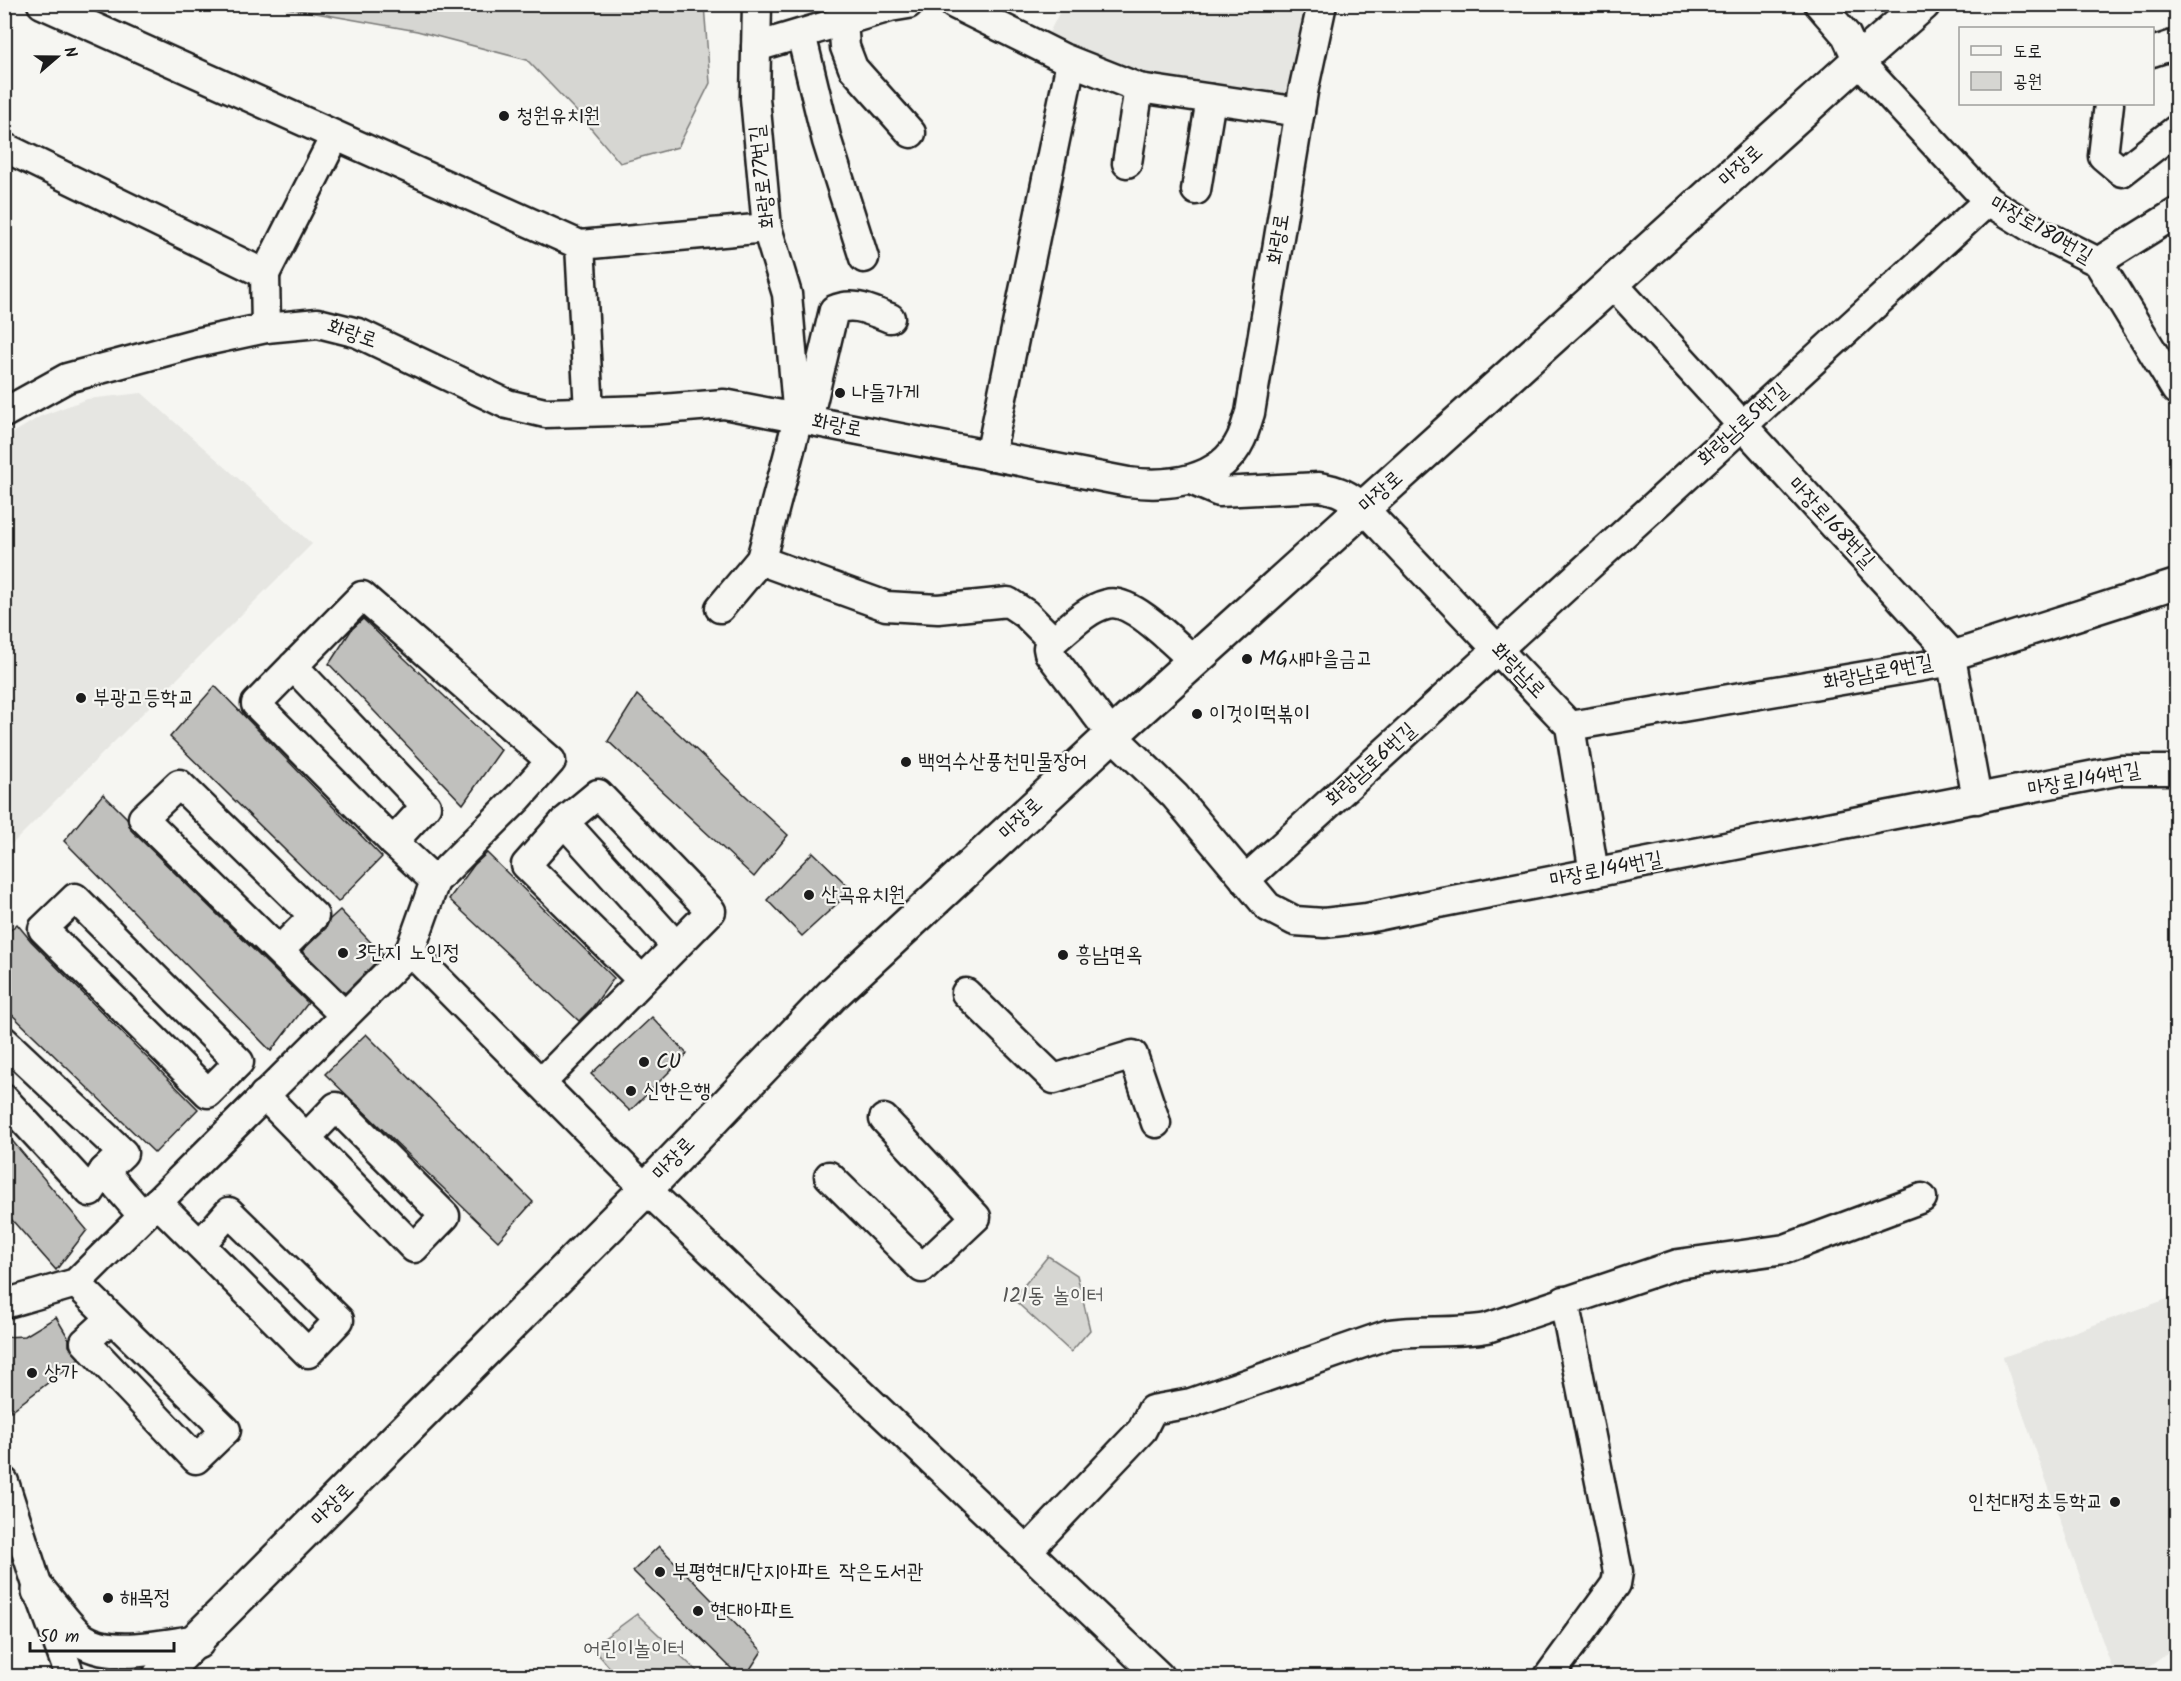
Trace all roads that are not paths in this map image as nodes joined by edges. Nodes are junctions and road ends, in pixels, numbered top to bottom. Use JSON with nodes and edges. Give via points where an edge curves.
{"nodes":[{"id":1,"x":42,"y":4,"type":"edge"},
{"id":2,"x":757,"y":4,"type":"edge"},
{"id":3,"x":908,"y":4,"type":"edge"},
{"id":4,"x":954,"y":4,"type":"edge"},
{"id":5,"x":1322,"y":4,"type":"edge"},
{"id":6,"x":1819,"y":4,"type":"edge"},
{"id":7,"x":1923,"y":4,"type":"edge"},
{"id":8,"x":843,"y":21,"type":"junction"},
{"id":9,"x":801,"y":34,"type":"junction"},
{"id":10,"x":2176,"y":44,"type":"edge"},
{"id":11,"x":756,"y":47,"type":"junction"},
{"id":12,"x":2154,"y":51,"type":"edge"},
{"id":13,"x":1858,"y":61,"type":"junction"},
{"id":14,"x":1071,"y":62,"type":"junction"},
{"id":15,"x":1139,"y":88,"type":"junction"},
{"id":16,"x":1211,"y":99,"type":"junction"},
{"id":17,"x":2109,"y":105,"type":"edge"},
{"id":18,"x":1300,"y":112,"type":"junction"},
{"id":19,"x":2176,"y":130,"type":"edge"},
{"id":20,"x":911,"y":133,"type":"dead end"},
{"id":21,"x":335,"y":136,"type":"junction"},
{"id":22,"x":4,"y":147,"type":"edge"},
{"id":23,"x":1127,"y":163,"type":"dead end"},
{"id":24,"x":1196,"y":190,"type":"dead end"},
{"id":25,"x":1988,"y":201,"type":"junction"},
{"id":26,"x":2176,"y":213,"type":"edge"},
{"id":27,"x":767,"y":228,"type":"junction"},
{"id":28,"x":580,"y":246,"type":"junction"},
{"id":29,"x":864,"y":258,"type":"dead end"},
{"id":30,"x":2098,"y":262,"type":"junction"},
{"id":31,"x":265,"y":274,"type":"junction"},
{"id":32,"x":1612,"y":283,"type":"junction"},
{"id":33,"x":890,"y":318,"type":"dead end"},
{"id":34,"x":266,"y":328,"type":"junction"},
{"id":35,"x":2176,"y":390,"type":"edge"},
{"id":36,"x":589,"y":411,"type":"junction"},
{"id":37,"x":4,"y":413,"type":"edge"},
{"id":38,"x":798,"y":419,"type":"junction"},
{"id":39,"x":1742,"y":425,"type":"junction"},
{"id":40,"x":990,"y":456,"type":"junction"},
{"id":41,"x":1191,"y":480,"type":"junction"},
{"id":42,"x":1363,"y":508,"type":"junction"},
{"id":43,"x":760,"y":559,"type":"junction"},
{"id":44,"x":2176,"y":584,"type":"edge"},
{"id":45,"x":720,"y":608,"type":"dead end"},
{"id":46,"x":1053,"y":641,"type":"junction"},
{"id":47,"x":1497,"y":650,"type":"junction"},
{"id":48,"x":1951,"y":656,"type":"junction"},
{"id":49,"x":1194,"y":661,"type":"junction"},
{"id":50,"x":294,"y":666,"type":"junction"},
{"id":51,"x":1570,"y":726,"type":"junction"},
{"id":52,"x":1112,"y":735,"type":"junction"},
{"id":53,"x":2176,"y":770,"type":"edge"},
{"id":54,"x":1977,"y":799,"type":"junction"},
{"id":55,"x":564,"y":822,"type":"junction"},
{"id":56,"x":393,"y":842,"type":"junction"},
{"id":57,"x":1594,"y":873,"type":"junction"},
{"id":58,"x":1245,"y":880,"type":"junction"},
{"id":59,"x":435,"y":882,"type":"junction"},
{"id":60,"x":676,"y":946,"type":"junction"},
{"id":61,"x":279,"y":951,"type":"junction"},
{"id":62,"x":410,"y":951,"type":"junction"},
{"id":63,"x":642,"y":980,"type":"junction"},
{"id":64,"x":966,"y":993,"type":"dead end"},
{"id":65,"x":344,"y":1015,"type":"junction"},
{"id":66,"x":4,"y":1041,"type":"edge"},
{"id":67,"x":541,"y":1083,"type":"junction"},
{"id":68,"x":215,"y":1086,"type":"junction"},
{"id":69,"x":4,"y":1099,"type":"edge"},
{"id":70,"x":254,"y":1105,"type":"junction"},
{"id":71,"x":884,"y":1119,"type":"dead end"},
{"id":72,"x":1156,"y":1123,"type":"dead end"},
{"id":73,"x":306,"y":1138,"type":"junction"},
{"id":74,"x":104,"y":1171,"type":"junction"},
{"id":75,"x":829,"y":1176,"type":"dead end"},
{"id":76,"x":646,"y":1188,"type":"junction"},
{"id":77,"x":1922,"y":1198,"type":"dead end"},
{"id":78,"x":150,"y":1209,"type":"junction"},
{"id":79,"x":200,"y":1245,"type":"junction"},
{"id":80,"x":76,"y":1283,"type":"junction"},
{"id":81,"x":1564,"y":1301,"type":"junction"},
{"id":82,"x":4,"y":1304,"type":"edge"},
{"id":83,"x":111,"y":1318,"type":"junction"},
{"id":84,"x":4,"y":1482,"type":"edge"},
{"id":85,"x":1027,"y":1551,"type":"junction"},
{"id":86,"x":39,"y":1591,"type":"junction"},
{"id":87,"x":197,"y":1642,"type":"junction"},
{"id":88,"x":70,"y":1677,"type":"edge"},
{"id":89,"x":160,"y":1677,"type":"edge"},
{"id":90,"x":1159,"y":1677,"type":"edge"},
{"id":91,"x":1549,"y":1677,"type":"edge"}],
"edges":[{"from":1,"to":21,"type":"street"},
{"from":2,"to":11,"type":"street","name":"화랑로77번길"},
{"from":3,"to":8,"type":"street"},
{"from":4,"to":14,"type":"street"},
{"from":5,"to":18,"type":"street","name":"화랑로"},
{"from":6,"to":13,"type":"street","name":"마장로180번길","via":[[1846,35]]},
{"from":7,"to":13,"type":"main road","name":"마장로"},
{"from":8,"to":9,"type":"street"},
{"from":8,"to":20,"type":"street","via":[[845,47],[853,68]]},
{"from":9,"to":11,"type":"street"},
{"from":9,"to":29,"type":"street","via":[[827,141]]},
{"from":10,"to":12,"type":"street"},
{"from":11,"to":27,"type":"street","name":"화랑로77번길","via":[[755,98]]},
{"from":13,"to":25,"type":"street","name":"마장로180번길"},
{"from":13,"to":32,"type":"main road","name":"마장로"},
{"from":14,"to":15,"type":"street"},
{"from":14,"to":40,"type":"street"},
{"from":15,"to":16,"type":"street"},
{"from":15,"to":23,"type":"street"},
{"from":16,"to":18,"type":"street"},
{"from":16,"to":24,"type":"street"},
{"from":17,"to":19,"type":"street","via":[[2103,156],[2122,172]]},
{"from":18,"to":41,"type":"street","name":"화랑로","via":[[1250,413],[1241,440],[1226,460]]},
{"from":21,"to":28,"type":"street"},
{"from":21,"to":31,"type":"street"},
{"from":22,"to":31,"type":"street"},
{"from":25,"to":30,"type":"street","name":"마장로180번길"},
{"from":25,"to":39,"type":"street","name":"화랑남로5번길"},
{"from":26,"to":30,"type":"street"},
{"from":27,"to":28,"type":"street"},
{"from":27,"to":38,"type":"street","name":"화랑로77번길","via":[[787,294]]},
{"from":28,"to":36,"type":"street"},
{"from":30,"to":35,"type":"street","name":"마장로180번길"},
{"from":31,"to":34,"type":"street"},
{"from":32,"to":39,"type":"street","name":"마장로168번길"},
{"from":32,"to":42,"type":"main road","name":"마장로"},
{"from":33,"to":38,"type":"street","via":[[859,306],[845,305],[834,310],[811,407]]},
{"from":34,"to":36,"type":"street","name":"화랑로","via":[[318,323],[358,333],[507,404],[545,413]]},
{"from":34,"to":37,"type":"street","name":"화랑로","via":[[196,342],[67,378]]},
{"from":36,"to":38,"type":"street","name":"화랑로","via":[[724,404]]},
{"from":38,"to":40,"type":"street","name":"화랑로"},
{"from":38,"to":43,"type":"street"},
{"from":39,"to":47,"type":"street","name":"화랑남로5번길"},
{"from":39,"to":48,"type":"street","name":"마장로168번길"},
{"from":40,"to":41,"type":"street","name":"화랑로","via":[[1153,485]]},
{"from":41,"to":42,"type":"street","name":"화랑남로","via":[[1219,492],[1335,489]]},
{"from":42,"to":47,"type":"street","name":"화랑남로"},
{"from":42,"to":49,"type":"main road","name":"마장로"},
{"from":43,"to":45,"type":"street"},
{"from":43,"to":46,"type":"street","via":[[886,606],[938,609],[1008,602]]},
{"from":44,"to":48,"type":"street","name":"화랑남로9번길"},
{"from":46,"to":49,"type":"street","via":[[1083,616],[1109,603],[1126,606],[1148,620]]},
{"from":46,"to":52,"type":"street","name":"마장로144번길","via":[[1049,653]]},
{"from":47,"to":51,"type":"street","name":"화랑남로"},
{"from":47,"to":58,"type":"street","name":"화랑남로6번길"},
{"from":48,"to":51,"type":"street","name":"화랑남로9번길","via":[[1936,664]]},
{"from":48,"to":54,"type":"street","name":"마장로168번길"},
{"from":49,"to":52,"type":"main road","name":"마장로"},
{"from":50,"to":56,"type":"street","via":[[426,806]]},
{"from":50,"to":56,"type":"street","via":[[256,704]]},
{"from":50,"to":59,"type":"street","via":[[362,596],[551,761]]},
{"from":51,"to":57,"type":"street"},
{"from":52,"to":58,"type":"street","name":"마장로144번길","via":[[1175,795]]},
{"from":52,"to":76,"type":"main road","name":"마장로","via":[[832,994]]},
{"from":53,"to":54,"type":"street","name":"마장로144번길","via":[[2121,770]]},
{"from":54,"to":57,"type":"street","name":"마장로144번길"},
{"from":55,"to":60,"type":"street"},
{"from":55,"to":60,"type":"street","via":[[598,794],[711,910]]},
{"from":55,"to":63,"type":"street","via":[[526,865]]},
{"from":56,"to":59,"type":"street"},
{"from":57,"to":58,"type":"street","name":"마장로144번길","via":[[1324,923],[1294,921],[1268,907]]},
{"from":59,"to":62,"type":"street"},
{"from":60,"to":63,"type":"street"},
{"from":61,"to":61,"type":"street","via":[[143,818],[179,784],[314,916]]},
{"from":61,"to":65,"type":"street"},
{"from":62,"to":65,"type":"street"},
{"from":62,"to":67,"type":"street"},
{"from":63,"to":67,"type":"street"},
{"from":64,"to":72,"type":"street","via":[[1054,1079],[1132,1055]]},
{"from":65,"to":70,"type":"street"},
{"from":66,"to":74,"type":"street","via":[[123,1153]]},
{"from":67,"to":76,"type":"street"},
{"from":68,"to":68,"type":"street","via":[[208,1093],[43,929],[75,898],[239,1062]]},
{"from":68,"to":70,"type":"street"},
{"from":69,"to":74,"type":"street","via":[[90,1192]]},
{"from":70,"to":73,"type":"street"},
{"from":70,"to":78,"type":"street"},
{"from":71,"to":75,"type":"street","via":[[976,1217],[922,1268]]},
{"from":73,"to":73,"type":"street","via":[[414,1248],[445,1216],[336,1107]]},
{"from":74,"to":78,"type":"street"},
{"from":76,"to":85,"type":"street"},
{"from":76,"to":87,"type":"main road","name":"마장로"},
{"from":77,"to":81,"type":"street","via":[[1785,1249],[1678,1264]]},
{"from":78,"to":79,"type":"street"},
{"from":78,"to":80,"type":"street"},
{"from":79,"to":79,"type":"street","via":[[308,1353],[339,1320],[229,1212]]},
{"from":80,"to":82,"type":"street"},
{"from":80,"to":83,"type":"street"},
{"from":81,"to":85,"type":"street","via":[[1467,1332],[1410,1330],[1389,1334],[1191,1403],[1152,1410],[1142,1430]]},
{"from":81,"to":91,"type":"street","via":[[1618,1572],[1616,1584]]},
{"from":83,"to":83,"type":"street","via":[[226,1430],[196,1459],[85,1342]]},
{"from":84,"to":86,"type":"street"},
{"from":85,"to":90,"type":"street"},
{"from":86,"to":87,"type":"main road","via":[[80,1638],[103,1649],[130,1651]]},
{"from":86,"to":88,"type":"street"},
{"from":87,"to":89,"type":"main road","name":"마장로"}]}
